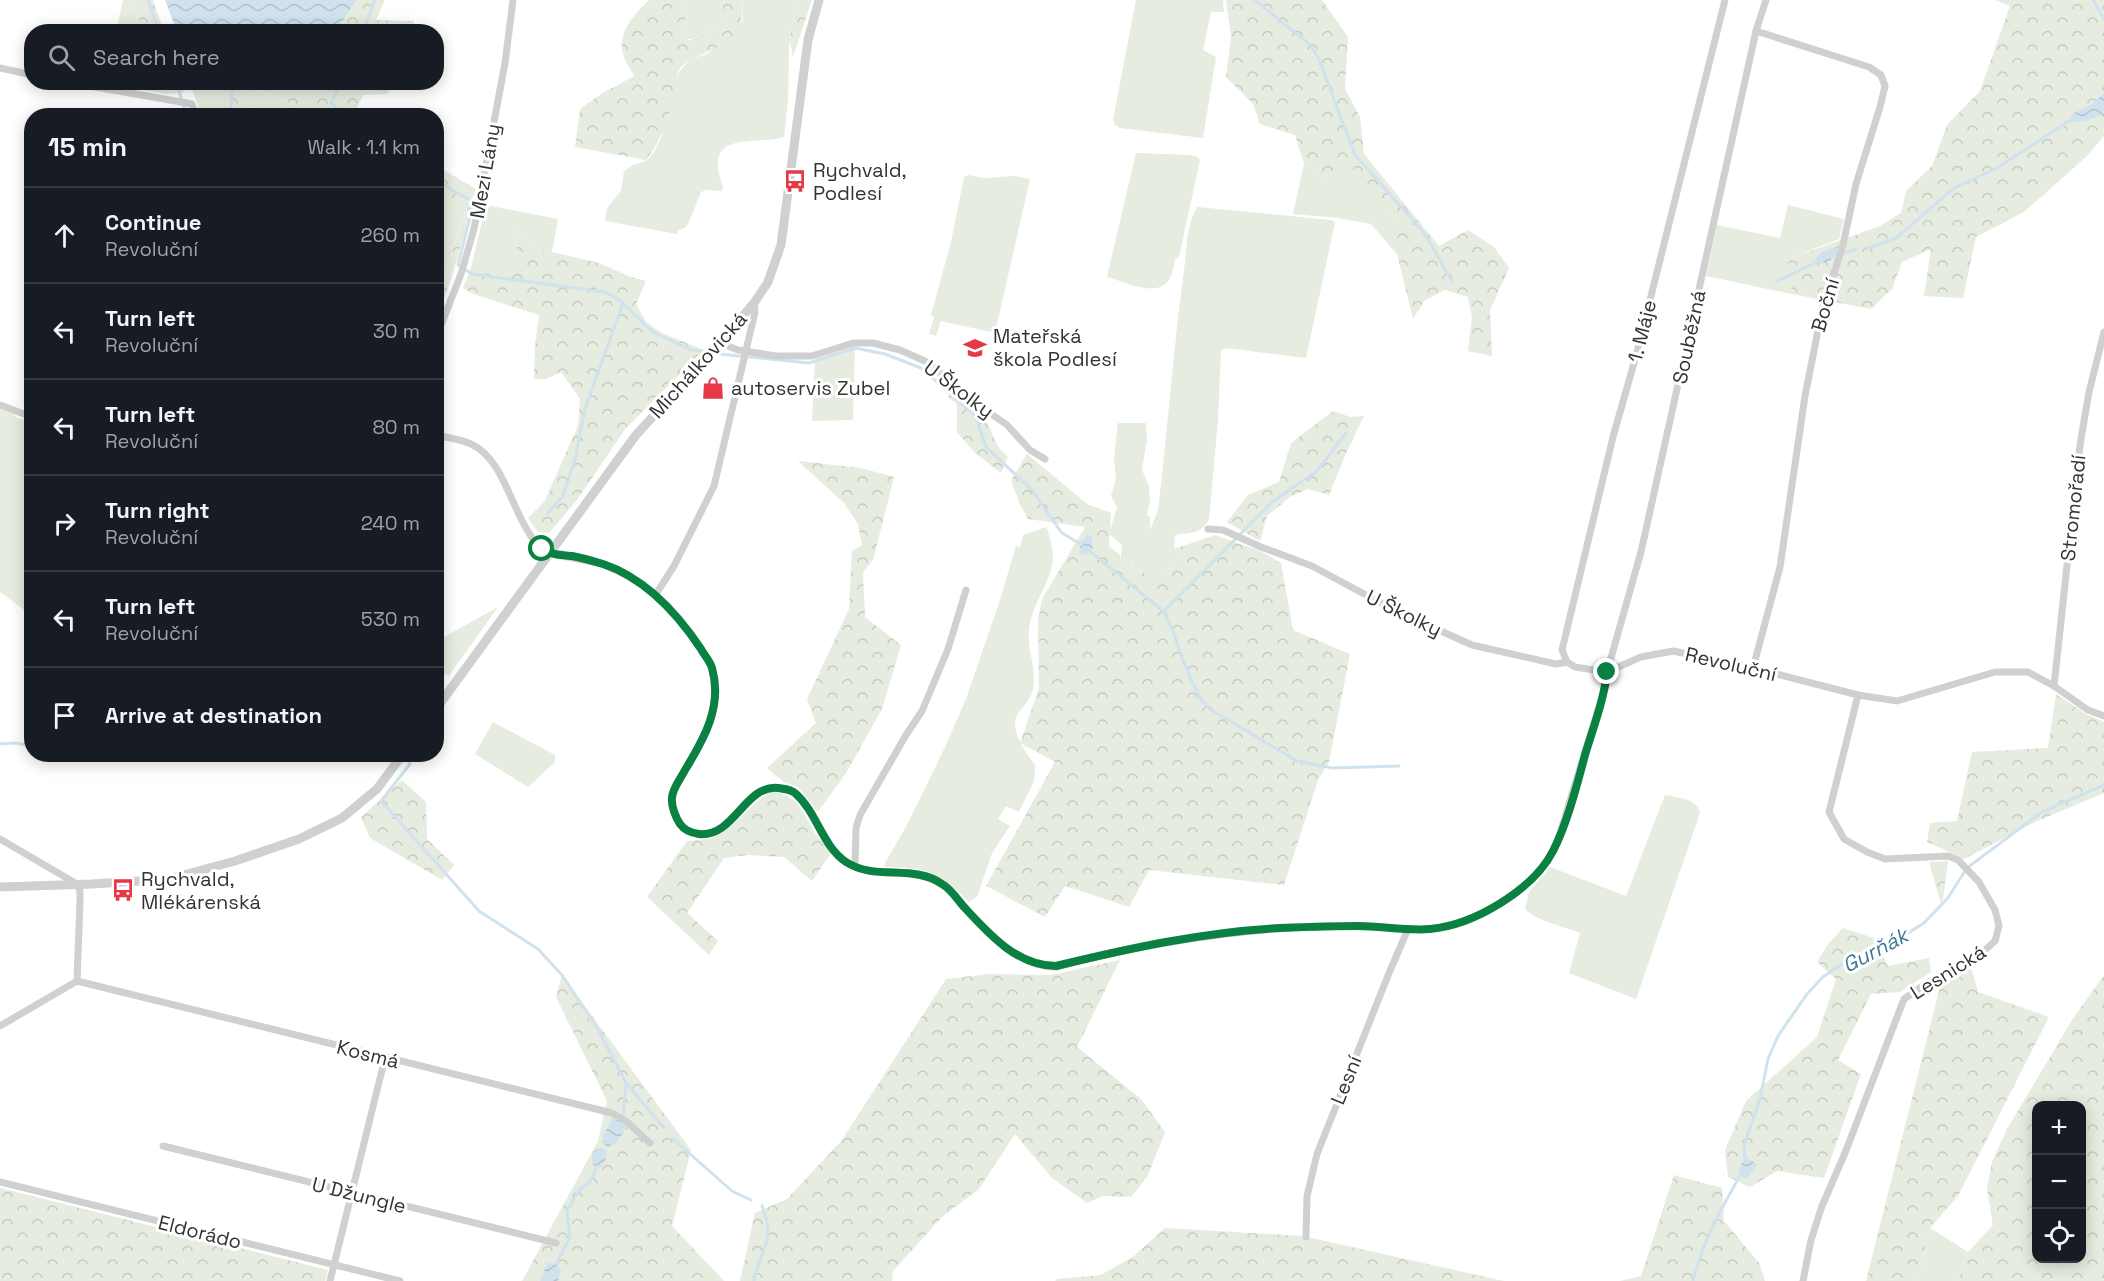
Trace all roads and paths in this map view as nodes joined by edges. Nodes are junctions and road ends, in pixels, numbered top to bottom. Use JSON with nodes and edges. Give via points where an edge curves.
{"nodes":[{"id":1,"x":513,"y":0,"type":"edge"},
{"id":2,"x":819,"y":0,"type":"edge"},
{"id":3,"x":1725,"y":0,"type":"edge"},
{"id":4,"x":1766,"y":0,"type":"edge"},
{"id":5,"x":1756,"y":31,"type":"junction"},
{"id":6,"x":0,"y":68,"type":"edge"},
{"id":7,"x":24,"y":73,"type":"edge"},
{"id":8,"x":111,"y":90,"type":"edge"},
{"id":9,"x":193,"y":108,"type":"edge"},
{"id":10,"x":754,"y":303,"type":"junction"},
{"id":11,"x":444,"y":318,"type":"edge"},
{"id":12,"x":2104,"y":332,"type":"edge"},
{"id":13,"x":720,"y":344,"type":"junction"},
{"id":14,"x":746,"y":350,"type":"junction"},
{"id":15,"x":0,"y":405,"type":"edge"},
{"id":16,"x":24,"y":414,"type":"edge"},
{"id":17,"x":444,"y":437,"type":"edge"},
{"id":18,"x":1046,"y":459,"type":"dead end"},
{"id":19,"x":1208,"y":529,"type":"dead end"},
{"id":20,"x":549,"y":553,"type":"junction"},
{"id":21,"x":966,"y":590,"type":"dead end"},
{"id":22,"x":656,"y":594,"type":"junction"},
{"id":23,"x":1567,"y":662,"type":"junction"},
{"id":24,"x":1754,"y":668,"type":"junction"},
{"id":25,"x":1607,"y":672,"type":"junction"},
{"id":26,"x":2054,"y":686,"type":"junction"},
{"id":27,"x":1858,"y":695,"type":"junction"},
{"id":28,"x":444,"y":698,"type":"edge"},
{"id":29,"x":2104,"y":716,"type":"edge"},
{"id":30,"x":397,"y":762,"type":"edge"},
{"id":31,"x":0,"y":838,"type":"edge"},
{"id":32,"x":855,"y":866,"type":"junction"},
{"id":33,"x":77,"y":884,"type":"junction"},
{"id":34,"x":0,"y":887,"type":"edge"},
{"id":35,"x":1408,"y":929,"type":"junction"},
{"id":36,"x":77,"y":981,"type":"junction"},
{"id":37,"x":0,"y":1026,"type":"edge"},
{"id":38,"x":386,"y":1058,"type":"junction"},
{"id":39,"x":650,"y":1143,"type":"dead end"},
{"id":40,"x":163,"y":1146,"type":"dead end"},
{"id":41,"x":0,"y":1182,"type":"edge"},
{"id":42,"x":352,"y":1193,"type":"junction"},
{"id":43,"x":1306,"y":1237,"type":"dead end"},
{"id":44,"x":556,"y":1243,"type":"dead end"},
{"id":45,"x":334,"y":1265,"type":"junction"},
{"id":46,"x":330,"y":1281,"type":"edge"},
{"id":47,"x":400,"y":1281,"type":"edge"},
{"id":48,"x":1803,"y":1281,"type":"edge"}],
"edges":[{"from":1,"to":11,"type":"street","name":"Mezi Lány","via":[[474,229]]},
{"from":2,"to":10,"type":"street","name":"Michálkovická","via":[[807,40],[781,244],[770,276]]},
{"from":3,"to":23,"type":"street","name":"1. Máje","via":[[1562,650]]},
{"from":4,"to":5,"type":"street","name":"Souběžná"},
{"from":5,"to":24,"type":"street","name":"Boční","via":[[1869,67],[1881,75],[1885,86],[1856,184],[1844,245],[1822,310],[1780,567]]},
{"from":5,"to":25,"type":"street","name":"Souběžná","via":[[1644,541]]},
{"from":6,"to":7,"type":"street"},
{"from":8,"to":9,"type":"street","via":[[192,104]]},
{"from":10,"to":13,"type":"street","name":"Michálkovická"},
{"from":10,"to":14,"type":"street"},
{"from":12,"to":26,"type":"street","name":"Stromořadí","via":[[2080,445]]},
{"from":13,"to":14,"type":"street","name":"U Školky"},
{"from":13,"to":20,"type":"street","name":"Michálkovická","via":[[636,435]]},
{"from":14,"to":18,"type":"street","name":"U Školky","via":[[776,356],[812,356],[853,343],[873,343],[900,350],[927,362],[1007,425],[1029,450]]},
{"from":14,"to":22,"type":"street","via":[[714,486]]},
{"from":15,"to":16,"type":"street"},
{"from":17,"to":20,"type":"street","via":[[469,443],[487,456],[524,524]]},
{"from":19,"to":23,"type":"street","name":"U Školky","via":[[1223,530],[1312,566],[1394,610],[1472,645],[1556,664]]},
{"from":20,"to":22,"type":"street","via":[[607,566]]},
{"from":20,"to":28,"type":"street","name":"Michálkovická"},
{"from":21,"to":32,"type":"street","via":[[948,649],[922,711],[860,815]]},
{"from":22,"to":32,"type":"street","via":[[712,666],[716,693],[702,743],[671,799],[680,825],[690,833],[718,830],[756,794],[773,787],[787,789],[795,793],[838,854]]},
{"from":23,"to":25,"type":"street","name":"U Školky"},
{"from":24,"to":25,"type":"street","name":"Revoluční","via":[[1673,651],[1641,657]]},
{"from":24,"to":27,"type":"street","name":"Revoluční"},
{"from":25,"to":35,"type":"street","via":[[1560,833],[1553,851],[1536,874],[1511,896],[1464,921],[1431,929]]},
{"from":26,"to":27,"type":"street","name":"Revoluční","via":[[2028,672],[1995,672],[1897,701]]},
{"from":26,"to":29,"type":"street","name":"Revoluční","via":[[2088,710]]},
{"from":27,"to":48,"type":"street","name":"Lesnická","via":[[1829,812],[1834,825],[1844,839],[1885,859],[1948,856],[1958,860],[1979,882],[1999,926],[1995,941],[1982,953],[1904,999],[1822,1206]]},
{"from":30,"to":33,"type":"street","via":[[361,804],[299,839],[169,879]]},
{"from":31,"to":33,"type":"street"},
{"from":32,"to":35,"type":"street","via":[[870,871],[925,875],[944,884],[997,940],[1023,960],[1042,966],[1216,934],[1279,928]]},
{"from":33,"to":34,"type":"street"},
{"from":33,"to":36,"type":"street"},
{"from":35,"to":43,"type":"street","name":"Lesní","via":[[1317,1154],[1307,1196]]},
{"from":36,"to":37,"type":"street"},
{"from":36,"to":38,"type":"street","name":"Kosmá"},
{"from":38,"to":39,"type":"street","name":"Kosmá","via":[[612,1113],[626,1120]]},
{"from":38,"to":42,"type":"street"},
{"from":40,"to":42,"type":"street","name":"U Džungle"},
{"from":41,"to":45,"type":"street","name":"Eldorádo"},
{"from":42,"to":44,"type":"street","name":"U Džungle"},
{"from":42,"to":45,"type":"street"},
{"from":45,"to":46,"type":"street"},
{"from":45,"to":47,"type":"street","name":"Eldorádo"}]}
